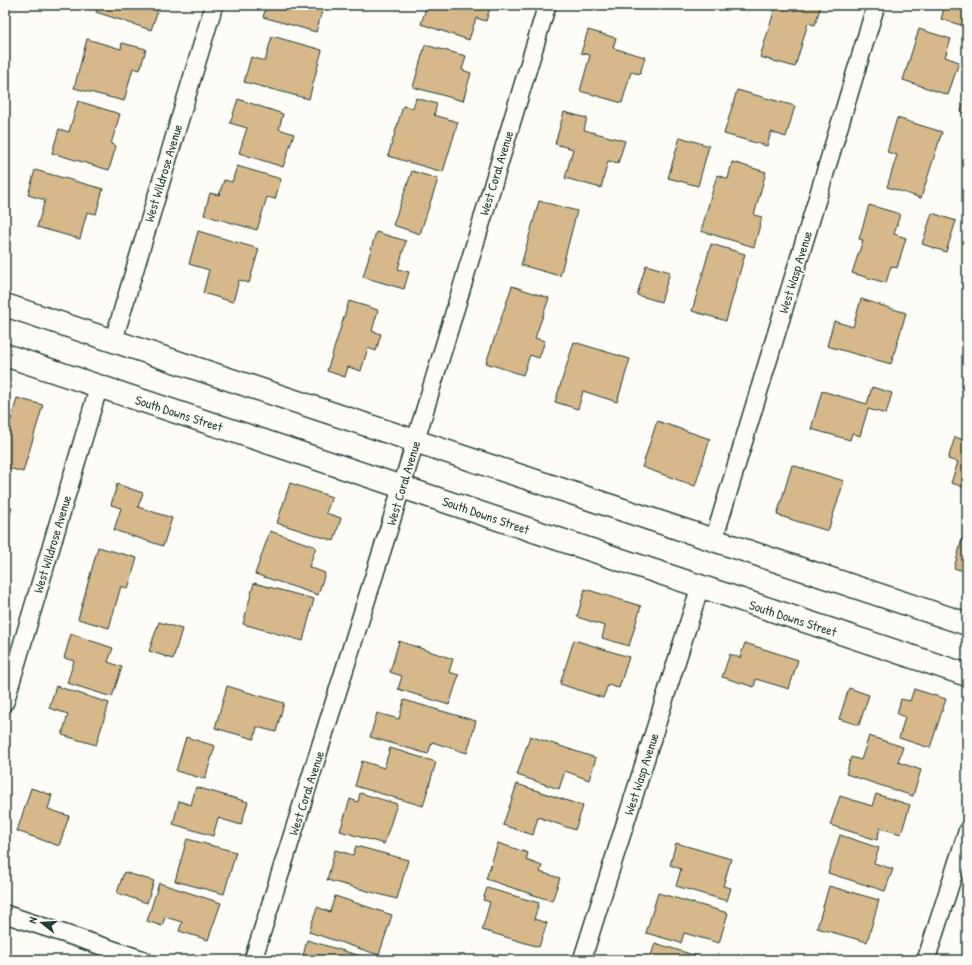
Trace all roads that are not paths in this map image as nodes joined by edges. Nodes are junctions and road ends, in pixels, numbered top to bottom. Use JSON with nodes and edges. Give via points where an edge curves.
{"nodes":[{"id":1,"x":214,"y":5,"type":"edge"},
{"id":2,"x":547,"y":5,"type":"edge"},
{"id":3,"x":876,"y":5,"type":"edge"},
{"id":4,"x":5,"y":305,"type":"edge"},
{"id":5,"x":113,"y":342,"type":"junction"},
{"id":6,"x":5,"y":355,"type":"edge"},
{"id":7,"x":99,"y":386,"type":"junction"},
{"id":8,"x":416,"y":441,"type":"junction"},
{"id":9,"x":401,"y":487,"type":"junction"},
{"id":10,"x":714,"y":539,"type":"junction"},
{"id":11,"x":700,"y":588,"type":"junction"},
{"id":12,"x":967,"y":624,"type":"edge"},
{"id":13,"x":967,"y":675,"type":"edge"},
{"id":14,"x":5,"y":702,"type":"edge"},
{"id":15,"x":967,"y":832,"type":"edge"},
{"id":16,"x":5,"y":914,"type":"edge"},
{"id":17,"x":144,"y":960,"type":"edge"},
{"id":18,"x":253,"y":960,"type":"edge"},
{"id":19,"x":582,"y":960,"type":"edge"},
{"id":20,"x":926,"y":960,"type":"edge"}],
"edges":[{"from":1,"to":5,"type":"street","name":"West Wildrose Avenue"},
{"from":2,"to":8,"type":"street","name":"West Coral Avenue"},
{"from":3,"to":10,"type":"street","name":"West Wasp Avenue"},
{"from":4,"to":5,"type":"main road"},
{"from":5,"to":8,"type":"main road"},
{"from":6,"to":7,"type":"main road","name":"South Downs Street"},
{"from":7,"to":9,"type":"main road","name":"South Downs Street"},
{"from":7,"to":14,"type":"street","name":"West Wildrose Avenue"},
{"from":8,"to":9,"type":"street","name":"West Coral Avenue"},
{"from":8,"to":10,"type":"main road"},
{"from":9,"to":11,"type":"main road","name":"South Downs Street"},
{"from":9,"to":18,"type":"street","name":"West Coral Avenue"},
{"from":10,"to":12,"type":"main road"},
{"from":11,"to":13,"type":"main road","name":"South Downs Street"},
{"from":11,"to":19,"type":"street","name":"West Wasp Avenue"},
{"from":15,"to":20,"type":"street"},
{"from":16,"to":17,"type":"street"}]}
